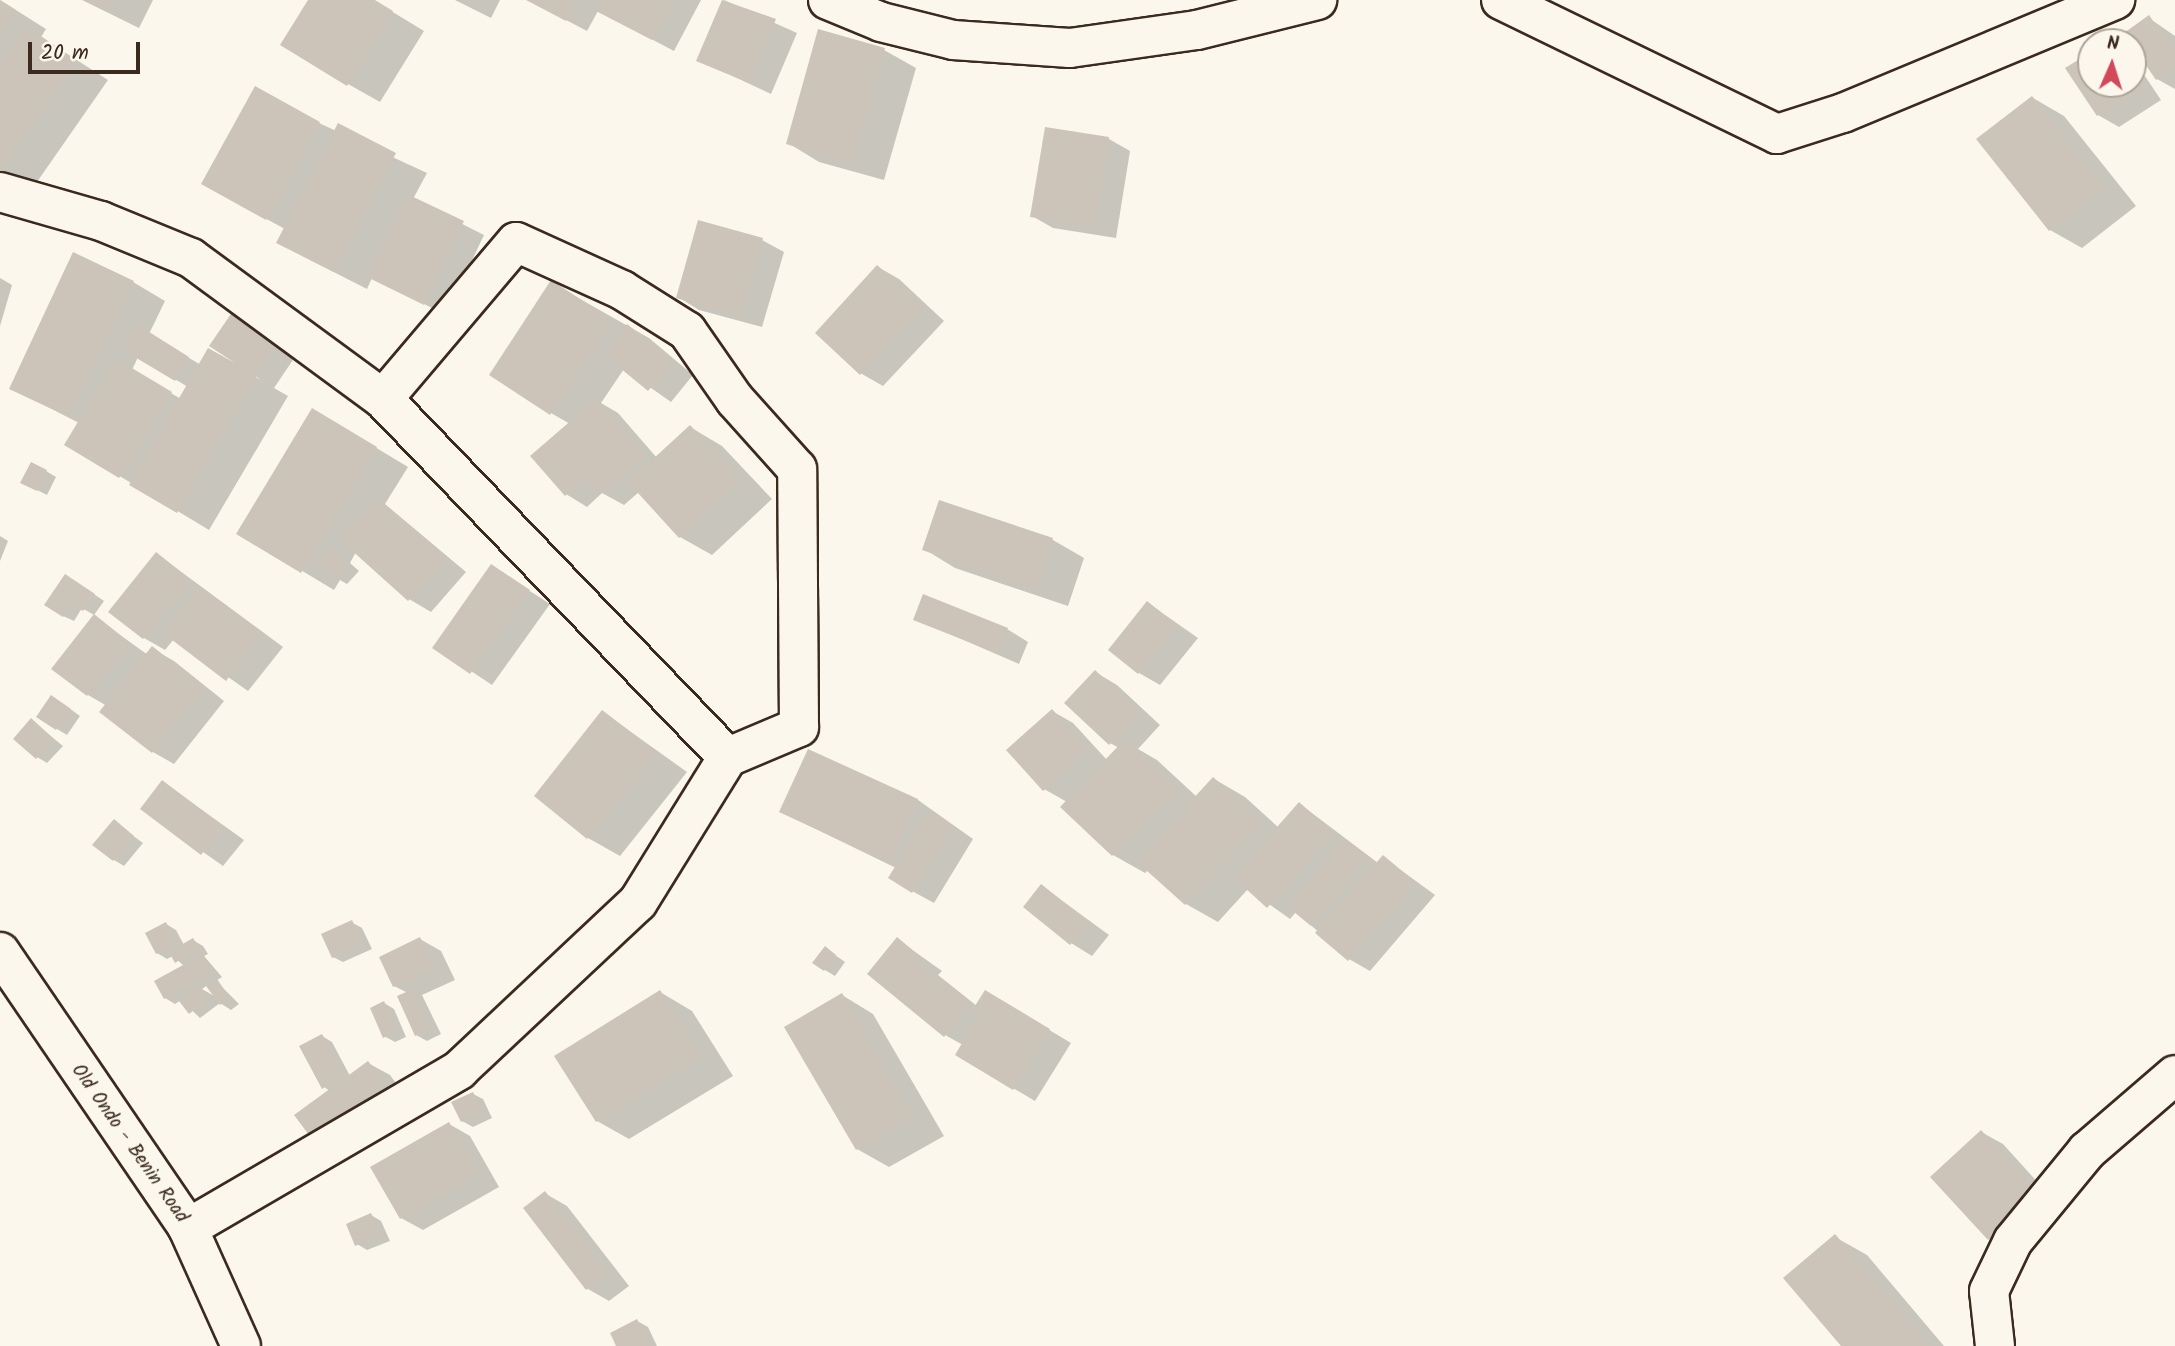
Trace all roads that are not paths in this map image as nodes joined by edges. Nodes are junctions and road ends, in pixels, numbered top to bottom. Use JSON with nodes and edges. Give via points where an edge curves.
{"nodes":[{"id":1,"x":828,"y":0,"type":"edge"},
{"id":2,"x":1317,"y":0,"type":"edge"},
{"id":3,"x":1501,"y":0,"type":"edge"},
{"id":4,"x":2115,"y":0,"type":"edge"},
{"id":5,"x":0,"y":192,"type":"edge"},
{"id":6,"x":383,"y":398,"type":"junction"},
{"id":7,"x":728,"y":757,"type":"junction"},
{"id":8,"x":0,"y":952,"type":"edge"},
{"id":9,"x":2175,"y":1075,"type":"edge"},
{"id":10,"x":188,"y":1228,"type":"junction"},
{"id":11,"x":241,"y":1346,"type":"edge"},
{"id":12,"x":1995,"y":1346,"type":"edge"}],
"edges":[{"from":1,"to":2,"type":"street","via":[[881,22],[953,40],[1070,48],[1197,30]]},
{"from":3,"to":4,"type":"street","via":[[1777,134],[1843,113]]},
{"from":5,"to":6,"type":"street","via":[[101,221],[191,258]]},
{"from":6,"to":7,"type":"street"},
{"from":6,"to":7,"type":"street","via":[[516,242],[622,290],[687,331],[735,400],[797,469],[799,727]]},
{"from":7,"to":10,"type":"street","via":[[638,902],[459,1070]]},
{"from":8,"to":10,"type":"street","name":"Old Ondo - Benin Road"},
{"from":9,"to":12,"type":"street","via":[[2087,1152],[2013,1241],[1989,1291]]},
{"from":10,"to":11,"type":"street","name":"Old Ondo - Benin Road"}]}
